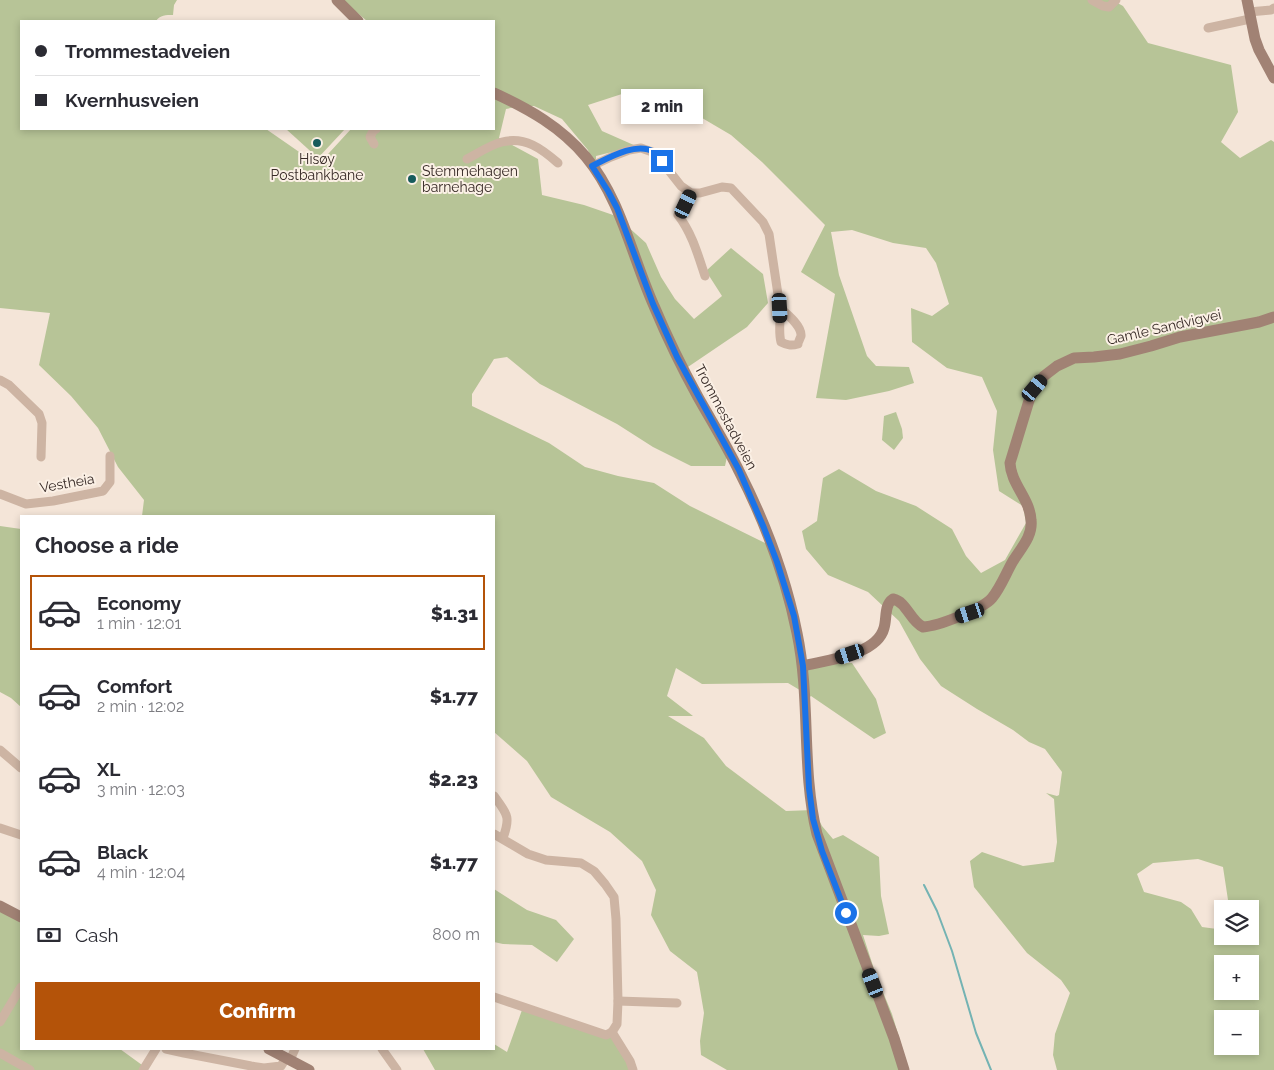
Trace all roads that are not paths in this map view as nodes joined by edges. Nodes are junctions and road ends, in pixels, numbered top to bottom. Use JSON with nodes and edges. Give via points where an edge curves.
{"nodes":[{"id":1,"x":337,"y":0,"type":"edge"},
{"id":2,"x":1092,"y":0,"type":"edge"},
{"id":3,"x":1247,"y":0,"type":"edge"},
{"id":4,"x":1115,"y":1,"type":"edge"},
{"id":5,"x":1274,"y":8,"type":"edge"},
{"id":6,"x":1249,"y":16,"type":"junction"},
{"id":7,"x":357,"y":20,"type":"edge"},
{"id":8,"x":1208,"y":28,"type":"dead end"},
{"id":9,"x":1274,"y":78,"type":"edge"},
{"id":10,"x":495,"y":93,"type":"edge"},
{"id":11,"x":374,"y":130,"type":"edge"},
{"id":12,"x":374,"y":144,"type":"dead end"},
{"id":13,"x":467,"y":159,"type":"dead end"},
{"id":14,"x":558,"y":163,"type":"dead end"},
{"id":15,"x":592,"y":166,"type":"junction"},
{"id":16,"x":691,"y":193,"type":"junction"},
{"id":17,"x":705,"y":276,"type":"dead end"},
{"id":18,"x":780,"y":308,"type":"dead end"},
{"id":19,"x":1274,"y":317,"type":"edge"},
{"id":20,"x":0,"y":380,"type":"edge"},
{"id":21,"x":110,"y":456,"type":"dead end"},
{"id":22,"x":41,"y":457,"type":"dead end"},
{"id":23,"x":0,"y":494,"type":"edge"},
{"id":24,"x":803,"y":666,"type":"junction"},
{"id":25,"x":0,"y":750,"type":"edge"},
{"id":26,"x":20,"y":767,"type":"edge"},
{"id":27,"x":495,"y":797,"type":"edge"},
{"id":28,"x":0,"y":828,"type":"edge"},
{"id":29,"x":495,"y":834,"type":"edge"},
{"id":30,"x":20,"y":835,"type":"edge"},
{"id":31,"x":503,"y":838,"type":"junction"},
{"id":32,"x":0,"y":906,"type":"edge"},
{"id":33,"x":20,"y":916,"type":"edge"},
{"id":34,"x":20,"y":989,"type":"edge"},
{"id":35,"x":495,"y":997,"type":"edge"},
{"id":36,"x":618,"y":1001,"type":"junction"},
{"id":37,"x":677,"y":1003,"type":"dead end"},
{"id":38,"x":0,"y":1022,"type":"edge"},
{"id":39,"x":612,"y":1032,"type":"junction"},
{"id":40,"x":155,"y":1050,"type":"edge"},
{"id":41,"x":170,"y":1050,"type":"edge"},
{"id":42,"x":271,"y":1050,"type":"edge"},
{"id":43,"x":383,"y":1050,"type":"edge"},
{"id":44,"x":0,"y":1053,"type":"edge"},
{"id":45,"x":288,"y":1060,"type":"edge"},
{"id":46,"x":30,"y":1070,"type":"edge"},
{"id":47,"x":143,"y":1070,"type":"edge"},
{"id":48,"x":309,"y":1070,"type":"edge"},
{"id":49,"x":397,"y":1070,"type":"edge"},
{"id":50,"x":633,"y":1070,"type":"edge"},
{"id":51,"x":904,"y":1070,"type":"edge"}],
"edges":[{"from":1,"to":7,"type":"main road"},
{"from":2,"to":4,"type":"street","via":[[1109,7]]},
{"from":3,"to":6,"type":"main road"},
{"from":5,"to":6,"type":"street"},
{"from":6,"to":8,"type":"street"},
{"from":6,"to":9,"type":"main road","via":[[1259,50]]},
{"from":10,"to":15,"type":"main road","name":"Trommestadveien","via":[[534,112],[560,130]]},
{"from":11,"to":12,"type":"street","via":[[370,137]]},
{"from":13,"to":14,"type":"street","via":[[502,142],[517,141],[529,143]]},
{"from":15,"to":16,"type":"street","via":[[641,148],[655,153]]},
{"from":15,"to":24,"type":"main road","name":"Trommestadveien","via":[[617,208],[677,357],[755,505],[794,616]]},
{"from":16,"to":17,"type":"street","via":[[678,215],[692,239]]},
{"from":16,"to":18,"type":"street","via":[[731,188],[763,222],[769,234]]},
{"from":19,"to":24,"type":"main road","name":"Gamle Sandvigvei","via":[[1180,336],[1120,354],[1074,358],[1051,370],[1031,394],[1010,463],[1029,507],[1031,530],[991,600],[970,613],[923,627],[893,599],[887,606],[881,636],[874,644]]},
{"from":20,"to":22,"type":"street","via":[[39,414],[42,423]]},
{"from":21,"to":23,"type":"street","name":"Vestheia","via":[[110,482],[103,491],[26,504]]},
{"from":24,"to":51,"type":"main road","name":"Trommestadveien","via":[[809,788],[815,827]]},
{"from":25,"to":26,"type":"street"},
{"from":27,"to":31,"type":"street","via":[[506,813],[508,824]]},
{"from":28,"to":30,"type":"street"},
{"from":29,"to":31,"type":"street"},
{"from":31,"to":36,"type":"street","via":[[528,854],[546,860],[581,863],[594,872],[614,896]]},
{"from":32,"to":33,"type":"main road"},
{"from":34,"to":38,"type":"street"},
{"from":35,"to":39,"type":"street","via":[[606,1035]]},
{"from":36,"to":37,"type":"street"},
{"from":36,"to":39,"type":"street","via":[[617,1024]]},
{"from":39,"to":50,"type":"street"},
{"from":40,"to":47,"type":"street"},
{"from":41,"to":45,"type":"street","via":[[264,1068]]},
{"from":42,"to":45,"type":"main road"},
{"from":43,"to":49,"type":"street"},
{"from":44,"to":46,"type":"street"},
{"from":45,"to":48,"type":"main road"}]}
